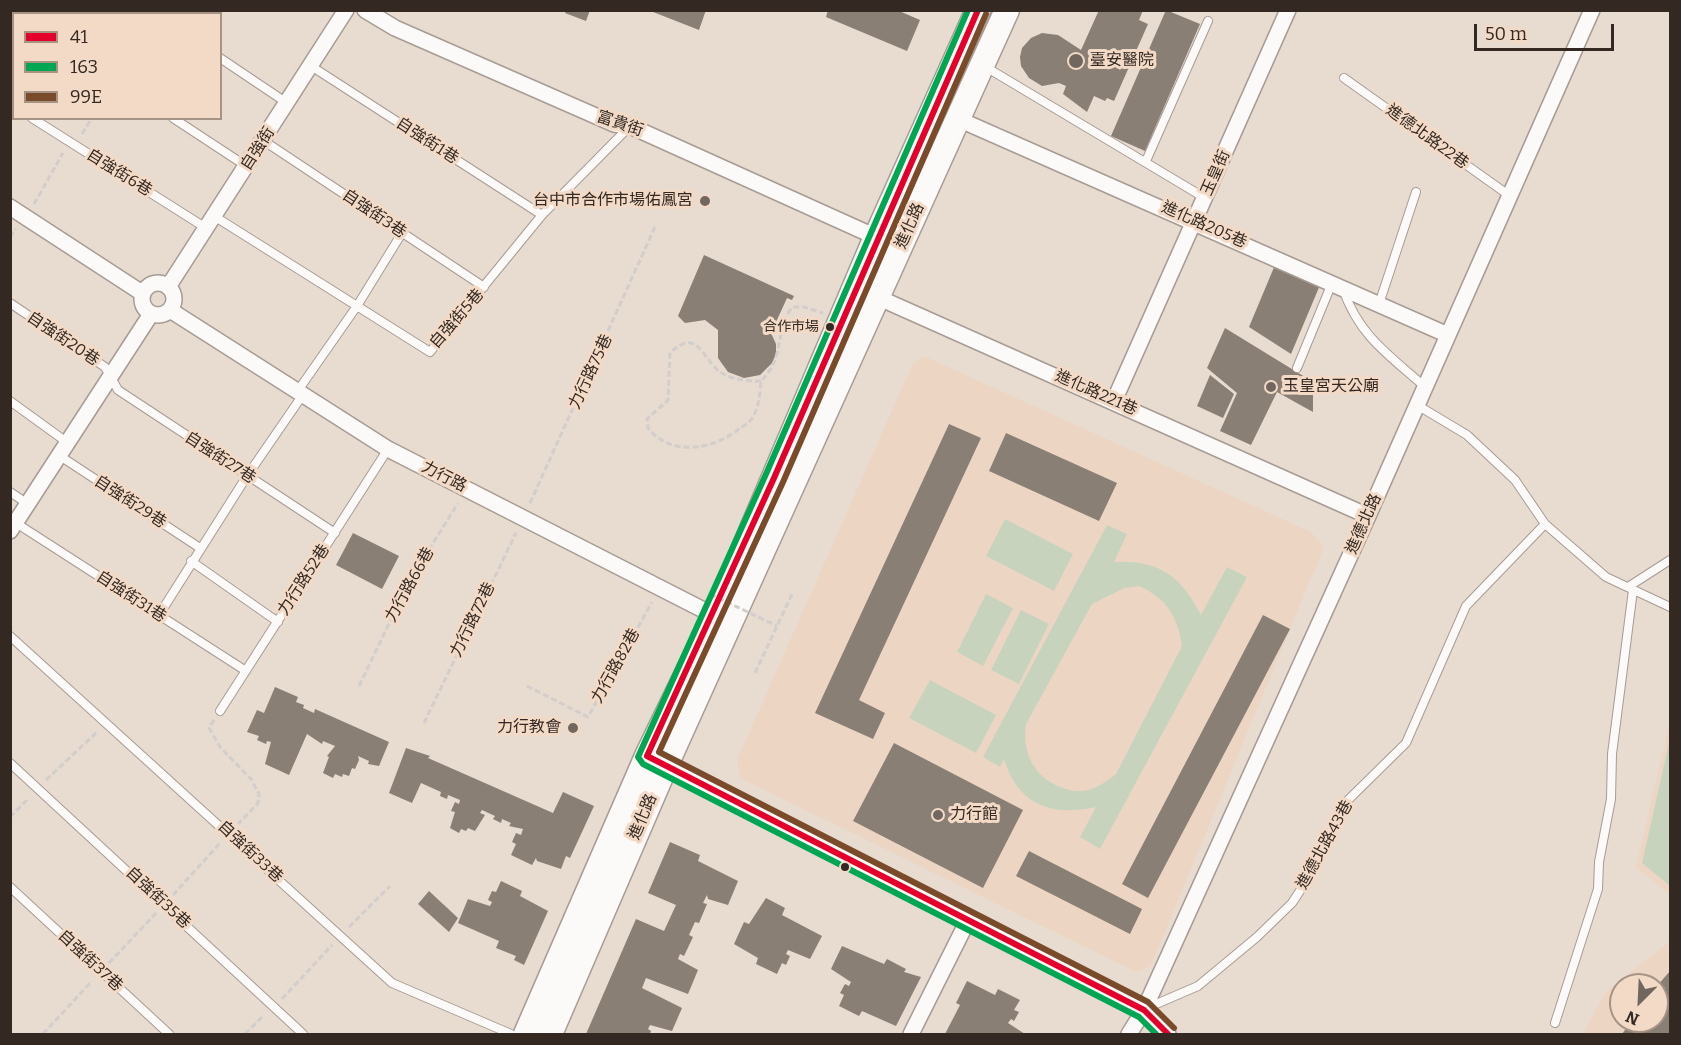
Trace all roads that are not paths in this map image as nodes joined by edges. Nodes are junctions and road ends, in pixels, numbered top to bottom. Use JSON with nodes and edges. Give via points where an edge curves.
{"nodes":[{"id":1,"x":346,"y":10,"type":"edge"},
{"id":2,"x":365,"y":10,"type":"edge"},
{"id":3,"x":978,"y":10,"type":"edge"},
{"id":4,"x":1007,"y":10,"type":"edge"},
{"id":5,"x":1288,"y":10,"type":"edge"},
{"id":6,"x":1592,"y":10,"type":"edge"},
{"id":7,"x":1208,"y":21,"type":"dead end"},
{"id":8,"x":222,"y":59,"type":"edge"},
{"id":9,"x":982,"y":65,"type":"junction"},
{"id":10,"x":311,"y":66,"type":"junction"},
{"id":11,"x":1344,"y":78,"type":"dead end"},
{"id":12,"x":287,"y":103,"type":"junction"},
{"id":13,"x":958,"y":119,"type":"junction"},
{"id":14,"x":35,"y":120,"type":"edge"},
{"id":15,"x":176,"y":120,"type":"edge"},
{"id":16,"x":630,"y":126,"type":"junction"},
{"id":17,"x":264,"y":141,"type":"junction"},
{"id":18,"x":1146,"y":161,"type":"junction"},
{"id":19,"x":246,"y":166,"type":"junction"},
{"id":20,"x":1416,"y":192,"type":"dead end"},
{"id":21,"x":1510,"y":196,"type":"junction"},
{"id":22,"x":1205,"y":198,"type":"junction"},
{"id":23,"x":10,"y":207,"type":"edge"},
{"id":24,"x":542,"y":215,"type":"junction"},
{"id":25,"x":1196,"y":221,"type":"junction"},
{"id":26,"x":210,"y":222,"type":"junction"},
{"id":27,"x":402,"y":233,"type":"junction"},
{"id":28,"x":876,"y":237,"type":"junction"},
{"id":29,"x":1337,"y":286,"type":"junction"},
{"id":30,"x":168,"y":287,"type":"junction"},
{"id":31,"x":484,"y":287,"type":"junction"},
{"id":32,"x":142,"y":293,"type":"junction"},
{"id":33,"x":877,"y":297,"type":"junction"},
{"id":34,"x":10,"y":303,"type":"edge"},
{"id":35,"x":1379,"y":304,"type":"junction"},
{"id":36,"x":357,"y":306,"type":"junction"},
{"id":37,"x":170,"y":310,"type":"junction"},
{"id":38,"x":151,"y":314,"type":"junction"},
{"id":39,"x":1448,"y":335,"type":"junction"},
{"id":40,"x":1297,"y":368,"type":"dead end"},
{"id":41,"x":110,"y":378,"type":"junction"},
{"id":42,"x":1425,"y":387,"type":"junction"},
{"id":43,"x":299,"y":395,"type":"junction"},
{"id":44,"x":10,"y":401,"type":"edge"},
{"id":45,"x":1114,"y":401,"type":"junction"},
{"id":46,"x":1417,"y":405,"type":"junction"},
{"id":47,"x":64,"y":449,"type":"junction"},
{"id":48,"x":388,"y":449,"type":"junction"},
{"id":49,"x":247,"y":476,"type":"junction"},
{"id":50,"x":10,"y":492,"type":"edge"},
{"id":51,"x":28,"y":504,"type":"junction"},
{"id":52,"x":1368,"y":516,"type":"junction"},
{"id":53,"x":1545,"y":524,"type":"junction"},
{"id":54,"x":13,"y":527,"type":"edge"},
{"id":55,"x":335,"y":533,"type":"junction"},
{"id":56,"x":200,"y":548,"type":"junction"},
{"id":57,"x":1671,"y":560,"type":"edge"},
{"id":58,"x":191,"y":561,"type":"junction"},
{"id":59,"x":1631,"y":589,"type":"junction"},
{"id":60,"x":1671,"y":608,"type":"edge"},
{"id":61,"x":159,"y":615,"type":"junction"},
{"id":62,"x":723,"y":620,"type":"junction"},
{"id":63,"x":278,"y":622,"type":"junction"},
{"id":64,"x":10,"y":636,"type":"edge"},
{"id":65,"x":246,"y":671,"type":"junction"},
{"id":66,"x":220,"y":711,"type":"road end"},
{"id":67,"x":656,"y":761,"type":"junction"},
{"id":68,"x":10,"y":763,"type":"edge"},
{"id":69,"x":10,"y":887,"type":"edge"},
{"id":70,"x":968,"y":920,"type":"junction"},
{"id":71,"x":1144,"y":1010,"type":"junction"},
{"id":72,"x":1555,"y":1023,"type":"dead end"},
{"id":73,"x":169,"y":1035,"type":"edge"},
{"id":74,"x":303,"y":1035,"type":"edge"},
{"id":75,"x":511,"y":1035,"type":"edge"},
{"id":76,"x":526,"y":1035,"type":"edge"},
{"id":77,"x":550,"y":1035,"type":"edge"},
{"id":78,"x":910,"y":1035,"type":"edge"},
{"id":79,"x":1129,"y":1035,"type":"edge"},
{"id":80,"x":1168,"y":1035,"type":"edge"}],
"edges":[{"from":1,"to":10,"type":"street","name":"自強街"},
{"from":2,"to":16,"type":"street","name":"富貴街","via":[[395,28],[614,124]]},
{"from":3,"to":28,"type":"main road","name":"進化路"},
{"from":4,"to":9,"type":"main road","name":"進化路"},
{"from":5,"to":22,"type":"street","name":"玉皇街"},
{"from":6,"to":21,"type":"street","name":"進德北路"},
{"from":7,"to":18,"type":"lane"},
{"from":8,"to":12,"type":"lane"},
{"from":9,"to":13,"type":"main road","name":"進化路"},
{"from":9,"to":18,"type":"lane","name":"進化路205巷"},
{"from":10,"to":12,"type":"street","name":"自強街"},
{"from":10,"to":24,"type":"lane","name":"自強街1巷"},
{"from":11,"to":21,"type":"lane","name":"進德北路22巷"},
{"from":12,"to":17,"type":"street","name":"自強街"},
{"from":13,"to":25,"type":"street","name":"進化路205巷"},
{"from":13,"to":33,"type":"main road","name":"進化路"},
{"from":14,"to":26,"type":"lane","name":"自強街6巷"},
{"from":15,"to":19,"type":"lane"},
{"from":16,"to":24,"type":"lane","name":"自強街5巷"},
{"from":16,"to":28,"type":"street","name":"富貴街"},
{"from":17,"to":19,"type":"street","name":"自強街"},
{"from":17,"to":27,"type":"lane","name":"自強街3巷"},
{"from":18,"to":22,"type":"lane","name":"進化路205巷"},
{"from":19,"to":26,"type":"street","name":"自強街"},
{"from":20,"to":35,"type":"lane"},
{"from":21,"to":39,"type":"street","name":"進德北路"},
{"from":22,"to":25,"type":"street","name":"玉皇街"},
{"from":23,"to":32,"type":"street"},
{"from":24,"to":31,"type":"lane","name":"自強街5巷"},
{"from":25,"to":29,"type":"street","name":"進化路205巷"},
{"from":25,"to":45,"type":"street","name":"玉皇街"},
{"from":26,"to":30,"type":"street","name":"自強街"},
{"from":26,"to":36,"type":"lane","name":"自強街5巷"},
{"from":27,"to":31,"type":"lane","name":"自強街3巷"},
{"from":27,"to":36,"type":"lane"},
{"from":28,"to":33,"type":"street"},
{"from":28,"to":62,"type":"main road","name":"進化路"},
{"from":29,"to":35,"type":"street","name":"進化路205巷"},
{"from":29,"to":40,"type":"lane"},
{"from":29,"to":42,"type":"lane","via":[[1365,334]]},
{"from":30,"to":32,"type":"street","via":[[157,282]]},
{"from":30,"to":37,"type":"street","via":[[174,298]]},
{"from":31,"to":36,"type":"lane","name":"自強街5巷","via":[[430,352]]},
{"from":32,"to":38,"type":"street","via":[[142,305]]},
{"from":33,"to":45,"type":"street","name":"進化路221巷"},
{"from":33,"to":62,"type":"main road","name":"進化路"},
{"from":34,"to":41,"type":"lane","name":"自強街20巷","via":[[105,367]]},
{"from":35,"to":39,"type":"street","name":"進化路205巷"},
{"from":36,"to":43,"type":"lane"},
{"from":37,"to":38,"type":"street"},
{"from":37,"to":43,"type":"street","name":"力行路"},
{"from":38,"to":41,"type":"street"},
{"from":39,"to":42,"type":"street","name":"進德北路"},
{"from":41,"to":47,"type":"street"},
{"from":41,"to":49,"type":"lane","name":"自強街27巷","via":[[118,390]]},
{"from":42,"to":46,"type":"street","name":"進德北路"},
{"from":43,"to":48,"type":"street","name":"力行路"},
{"from":43,"to":49,"type":"lane"},
{"from":44,"to":47,"type":"lane","name":"自強街29巷"},
{"from":45,"to":52,"type":"street","name":"進化路221巷"},
{"from":46,"to":52,"type":"street","name":"進德北路"},
{"from":46,"to":53,"type":"lane","via":[[1467,435],[1515,480]]},
{"from":47,"to":51,"type":"street"},
{"from":47,"to":56,"type":"lane","name":"自強街29巷"},
{"from":48,"to":55,"type":"lane","name":"力行路52巷"},
{"from":48,"to":62,"type":"street","name":"力行路"},
{"from":49,"to":55,"type":"lane","name":"自強街27巷"},
{"from":49,"to":56,"type":"lane"},
{"from":50,"to":51,"type":"lane"},
{"from":51,"to":54,"type":"street"},
{"from":52,"to":71,"type":"street","name":"進德北路"},
{"from":53,"to":59,"type":"lane","via":[[1606,577]]},
{"from":53,"to":71,"type":"lane","name":"進德北路43巷","via":[[1466,606],[1406,743],[1346,802],[1292,903],[1198,986]]},
{"from":54,"to":61,"type":"lane","name":"自強街31巷"},
{"from":55,"to":63,"type":"lane","name":"力行路52巷"},
{"from":56,"to":58,"type":"lane"},
{"from":57,"to":59,"type":"lane"},
{"from":58,"to":61,"type":"lane"},
{"from":58,"to":63,"type":"lane"},
{"from":59,"to":60,"type":"lane"},
{"from":59,"to":72,"type":"lane","via":[[1612,754],[1611,799],[1598,889]]},
{"from":61,"to":65,"type":"lane","name":"自強街31巷"},
{"from":62,"to":67,"type":"main road","name":"進化路"},
{"from":63,"to":65,"type":"lane","name":"力行路52巷"},
{"from":64,"to":75,"type":"lane","name":"自強街33巷","via":[[392,983]]},
{"from":65,"to":66,"type":"lane","name":"力行路52巷"},
{"from":67,"to":70,"type":"street"},
{"from":67,"to":76,"type":"main road","name":"進化路"},
{"from":67,"to":77,"type":"main road","name":"進化路"},
{"from":68,"to":74,"type":"lane","name":"自強街35巷"},
{"from":69,"to":73,"type":"lane","name":"自強街37巷"},
{"from":70,"to":71,"type":"street"},
{"from":70,"to":78,"type":"street"},
{"from":71,"to":79,"type":"street","name":"進德北路"},
{"from":71,"to":80,"type":"street"}]}
